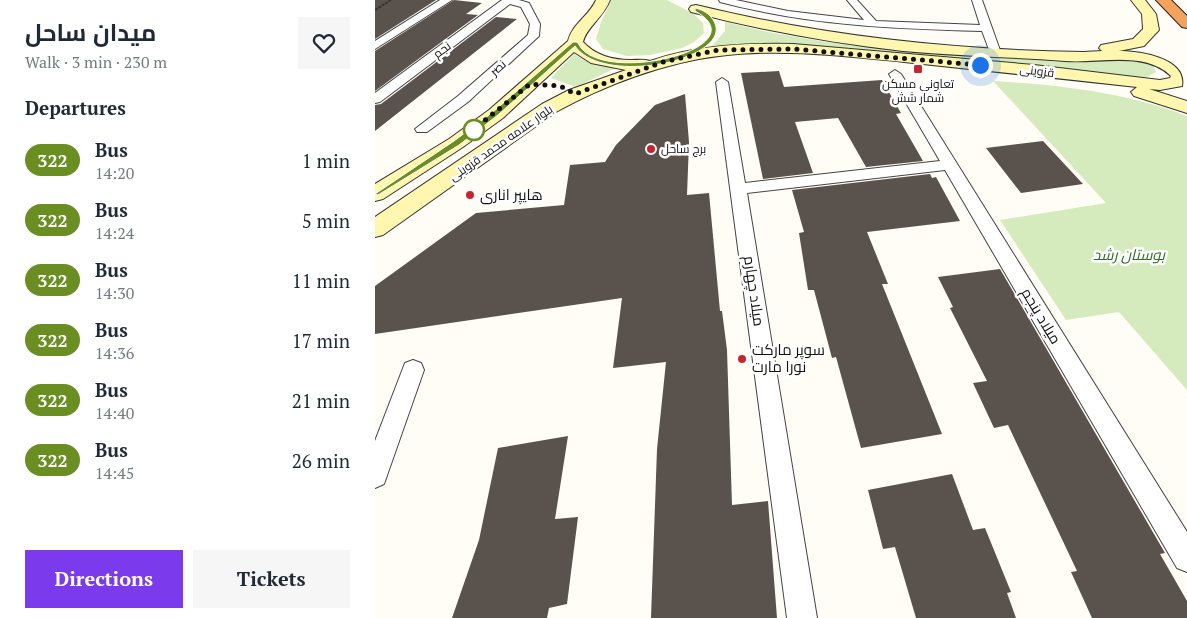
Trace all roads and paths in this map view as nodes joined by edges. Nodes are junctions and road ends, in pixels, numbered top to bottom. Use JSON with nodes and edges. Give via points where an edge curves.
{"nodes":[{"id":1,"x":391,"y":0,"type":"edge"},
{"id":2,"x":447,"y":0,"type":"edge"},
{"id":3,"x":508,"y":0,"type":"edge"},
{"id":4,"x":724,"y":0,"type":"edge"},
{"id":5,"x":852,"y":0,"type":"edge"},
{"id":6,"x":977,"y":0,"type":"edge"},
{"id":7,"x":1138,"y":0,"type":"edge"},
{"id":8,"x":1163,"y":0,"type":"edge"},
{"id":9,"x":602,"y":1,"type":"edge"},
{"id":10,"x":375,"y":10,"type":"edge"},
{"id":11,"x":873,"y":24,"type":"junction"},
{"id":12,"x":1187,"y":24,"type":"edge"},
{"id":13,"x":986,"y":28,"type":"junction"},
{"id":14,"x":575,"y":43,"type":"junction"},
{"id":15,"x":375,"y":46,"type":"edge"},
{"id":16,"x":995,"y":53,"type":"junction"},
{"id":17,"x":1032,"y":54,"type":"junction"},
{"id":18,"x":663,"y":62,"type":"junction"},
{"id":19,"x":895,"y":74,"type":"dead end"},
{"id":20,"x":1083,"y":77,"type":"junction"},
{"id":21,"x":722,"y":82,"type":"dead end"},
{"id":22,"x":530,"y":84,"type":"junction"},
{"id":23,"x":575,"y":94,"type":"junction"},
{"id":24,"x":375,"y":99,"type":"edge"},
{"id":25,"x":1187,"y":107,"type":"edge"},
{"id":26,"x":422,"y":129,"type":"dead end"},
{"id":27,"x":949,"y":165,"type":"junction"},
{"id":28,"x":739,"y":189,"type":"junction"},
{"id":29,"x":375,"y":194,"type":"edge"},
{"id":30,"x":375,"y":229,"type":"edge"},
{"id":31,"x":413,"y":370,"type":"dead end"},
{"id":32,"x":375,"y":475,"type":"edge"},
{"id":33,"x":1187,"y":558,"type":"edge"},
{"id":34,"x":803,"y":618,"type":"edge"}],
"edges":[{"from":1,"to":10,"type":"path"},
{"from":2,"to":15,"type":"street"},
{"from":3,"to":24,"type":"street","name":"نجم"},
{"from":3,"to":26,"type":"street","name":"نصر","via":[[525,5],[535,24],[533,36],[463,99]]},
{"from":4,"to":11,"type":"street","via":[[810,18]]},
{"from":5,"to":11,"type":"street"},
{"from":6,"to":13,"type":"street"},
{"from":7,"to":17,"type":"street","via":[[1149,14],[1151,30],[1138,43]]},
{"from":8,"to":12,"type":"highway"},
{"from":9,"to":14,"type":"street","name":"بلوار علامه محمد قزوینی","via":[[593,17],[576,34]]},
{"from":11,"to":13,"type":"street"},
{"from":13,"to":16,"type":"street"},
{"from":14,"to":18,"type":"street","via":[[589,56],[615,64]]},
{"from":14,"to":22,"type":"street","name":"بلوار علامه محمد قزوینی"},
{"from":16,"to":17,"type":"street","name":"قزوینی"},
{"from":16,"to":18,"type":"street","name":"قزوینی","via":[[854,41],[758,25],[691,7],[713,23],[713,34],[699,49]]},
{"from":17,"to":20,"type":"street","via":[[1141,57],[1171,66],[1180,75],[1176,82],[1160,85]]},
{"from":18,"to":20,"type":"street","name":"قزوینی","via":[[718,50],[793,49]]},
{"from":18,"to":23,"type":"street","name":"بلوار علامه محمد قزوینی"},
{"from":19,"to":27,"type":"street","name":"میلاد پنجم"},
{"from":20,"to":25,"type":"street"},
{"from":21,"to":28,"type":"street","name":"میلاد چهارم"},
{"from":22,"to":23,"type":"street","via":[[560,86]]},
{"from":22,"to":29,"type":"street","name":"بلوار علامه محمد قزوینی","via":[[456,143]]},
{"from":23,"to":30,"type":"street","name":"بلوار علامه محمد قزوینی","via":[[534,118]]},
{"from":27,"to":28,"type":"street"},
{"from":27,"to":33,"type":"street","name":"میلاد پنجم"},
{"from":28,"to":34,"type":"street","name":"میلاد چهارم"},
{"from":31,"to":32,"type":"street"}]}
